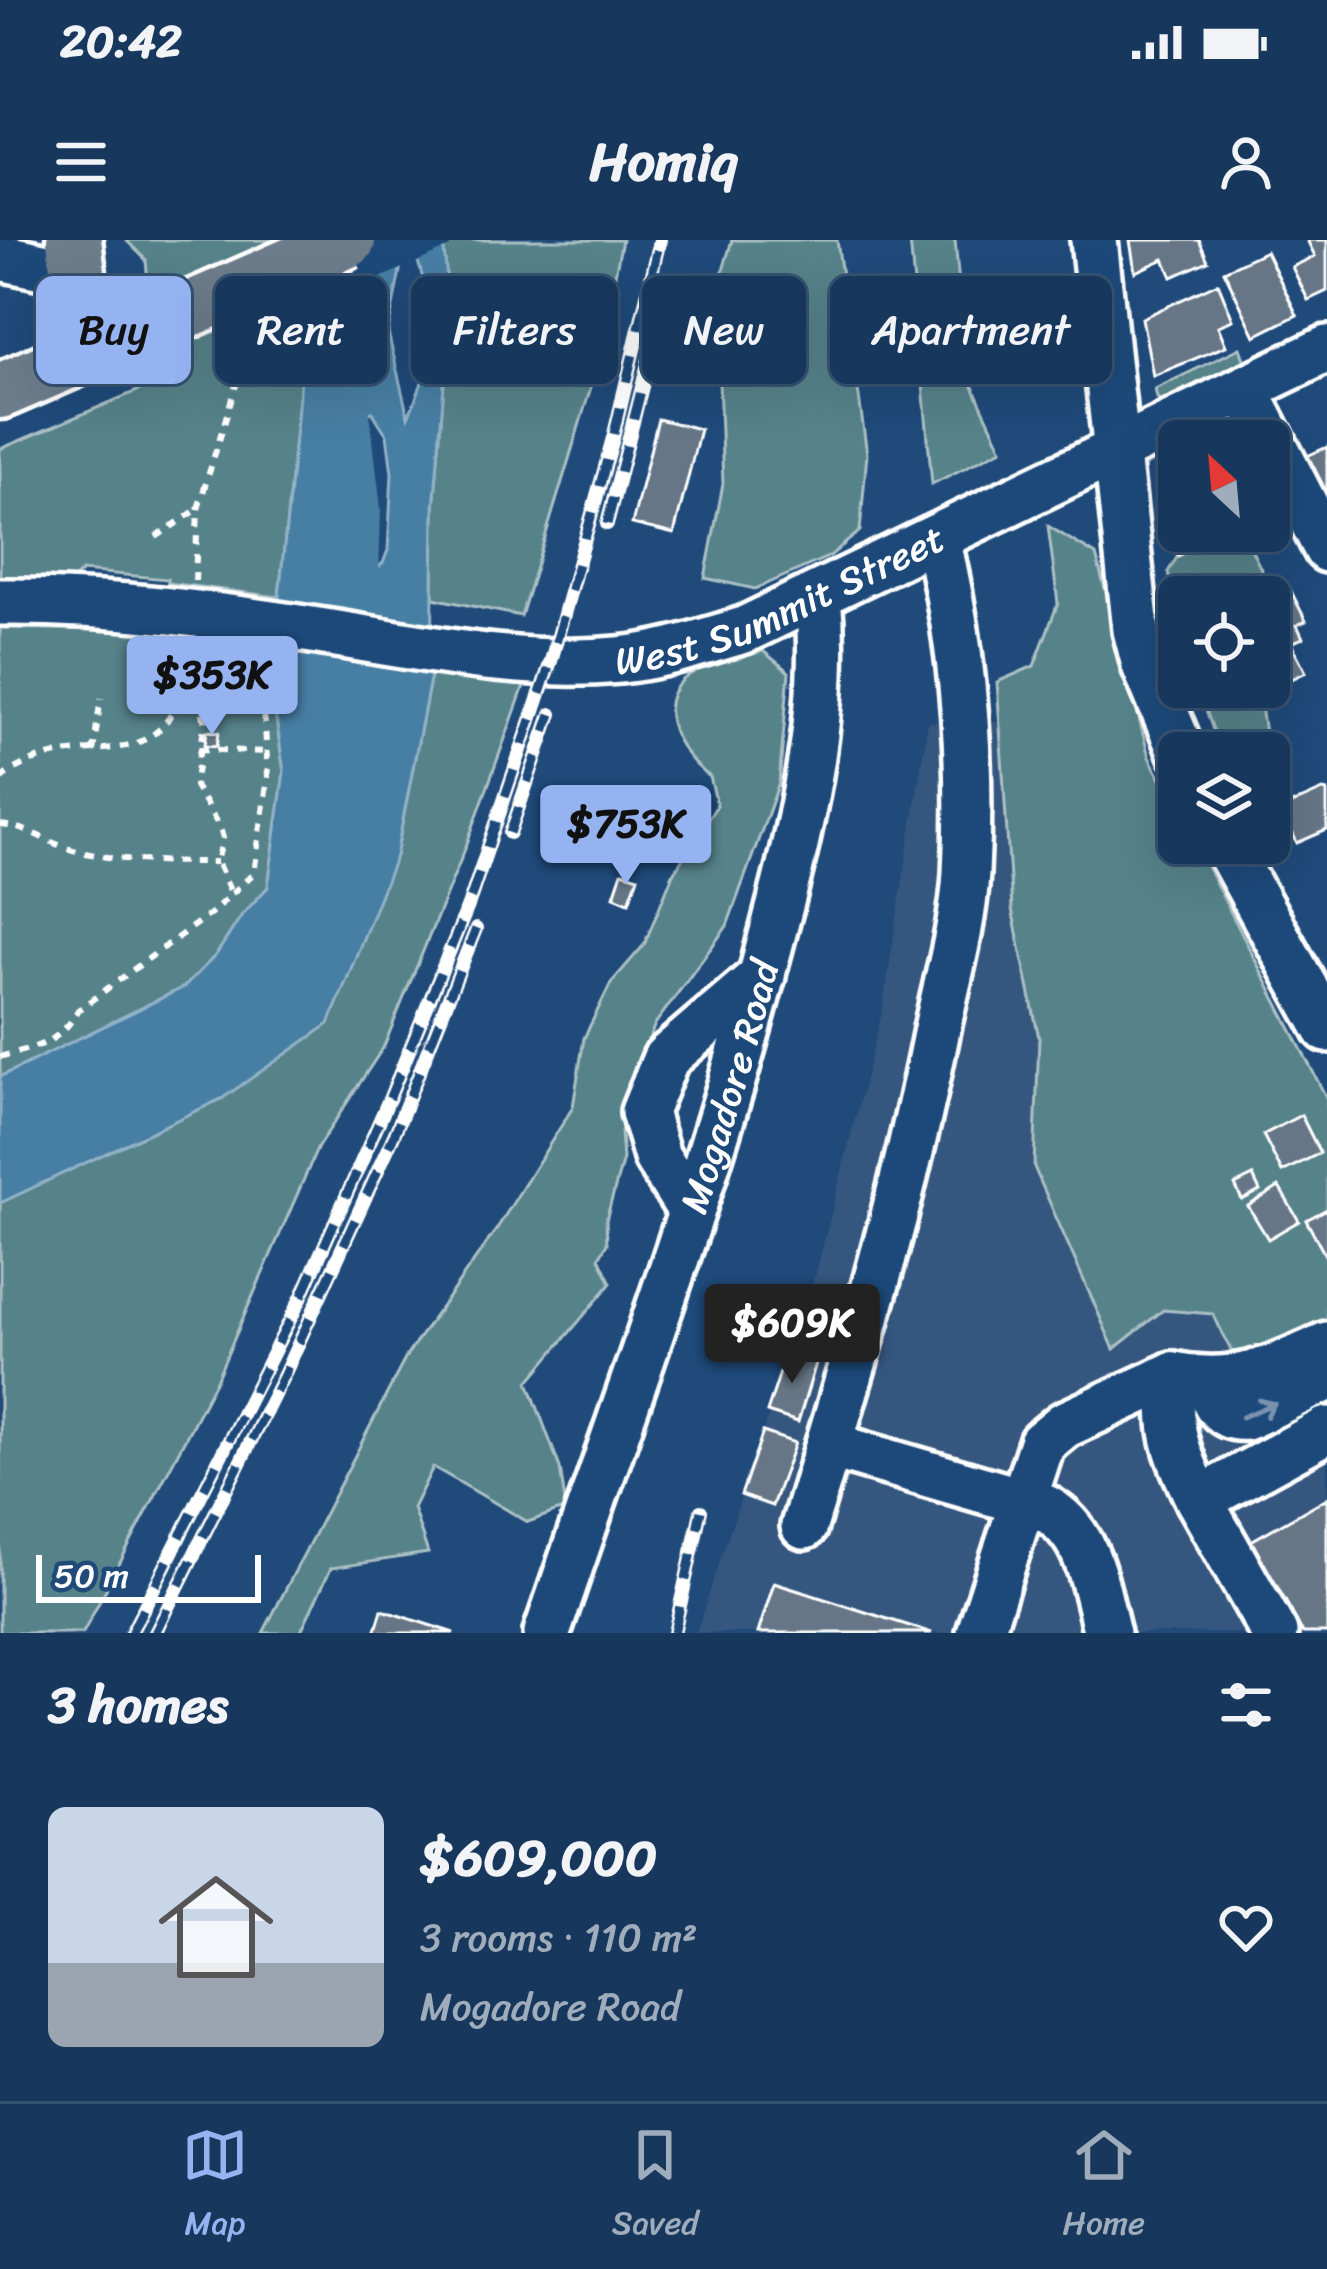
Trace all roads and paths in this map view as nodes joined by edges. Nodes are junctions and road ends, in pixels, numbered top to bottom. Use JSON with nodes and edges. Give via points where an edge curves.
{"nodes":[{"id":1,"x":348,"y":240,"type":"edge"},
{"id":2,"x":1094,"y":240,"type":"edge"},
{"id":3,"x":0,"y":257,"type":"edge"},
{"id":4,"x":74,"y":257,"type":"edge"},
{"id":5,"x":210,"y":317,"type":"junction"},
{"id":6,"x":191,"y":322,"type":"edge"},
{"id":7,"x":1327,"y":349,"type":"edge"},
{"id":8,"x":36,"y":375,"type":"edge"},
{"id":9,"x":1246,"y":389,"type":"junction"},
{"id":10,"x":0,"y":391,"type":"edge"},
{"id":11,"x":1119,"y":448,"type":"junction"},
{"id":12,"x":198,"y":509,"type":"junction"},
{"id":13,"x":156,"y":537,"type":"dead end"},
{"id":14,"x":937,"y":539,"type":"junction"},
{"id":15,"x":1327,"y":549,"type":"edge"},
{"id":16,"x":818,"y":596,"type":"junction"},
{"id":17,"x":0,"y":602,"type":"edge"},
{"id":18,"x":193,"y":613,"type":"junction"},
{"id":19,"x":255,"y":640,"type":"junction"},
{"id":20,"x":186,"y":676,"type":"junction"},
{"id":21,"x":100,"y":698,"type":"dead end"},
{"id":22,"x":1173,"y":732,"type":"edge"},
{"id":23,"x":199,"y":748,"type":"junction"},
{"id":24,"x":93,"y":752,"type":"junction"},
{"id":25,"x":266,"y":752,"type":"junction"},
{"id":26,"x":0,"y":779,"type":"edge"},
{"id":27,"x":0,"y":825,"type":"edge"},
{"id":28,"x":218,"y":862,"type":"junction"},
{"id":29,"x":1237,"y":864,"type":"edge"},
{"id":30,"x":232,"y":895,"type":"junction"},
{"id":31,"x":762,"y":976,"type":"junction"},
{"id":32,"x":1327,"y":1029,"type":"edge"},
{"id":33,"x":0,"y":1057,"type":"edge"},
{"id":34,"x":691,"y":1211,"type":"junction"},
{"id":35,"x":1327,"y":1345,"type":"edge"},
{"id":36,"x":1192,"y":1378,"type":"junction"},
{"id":37,"x":1327,"y":1378,"type":"edge"},
{"id":38,"x":1327,"y":1430,"type":"edge"},
{"id":39,"x":829,"y":1445,"type":"junction"},
{"id":40,"x":1199,"y":1500,"type":"junction"},
{"id":41,"x":1022,"y":1501,"type":"junction"},
{"id":42,"x":804,"y":1526,"type":"dead end"},
{"id":43,"x":547,"y":1633,"type":"edge"},
{"id":44,"x":980,"y":1633,"type":"edge"},
{"id":45,"x":1107,"y":1633,"type":"edge"},
{"id":46,"x":1274,"y":1633,"type":"edge"}],
"edges":[{"from":1,"to":5,"type":"main road","bridge":true},
{"from":2,"to":11,"type":"street"},
{"from":3,"to":4,"type":"street"},
{"from":5,"to":6,"type":"main road"},
{"from":5,"to":12,"type":"path","via":[[236,385]]},
{"from":7,"to":9,"type":"street","name":"West Summit Street"},
{"from":8,"to":10,"type":"main road"},
{"from":9,"to":11,"type":"street","name":"West Summit Street"},
{"from":9,"to":15,"type":"street"},
{"from":11,"to":14,"type":"street","name":"West Summit Street"},
{"from":11,"to":22,"type":"street","via":[[1136,629]]},
{"from":12,"to":13,"type":"path"},
{"from":12,"to":18,"type":"path"},
{"from":14,"to":16,"type":"street","name":"West Summit Street"},
{"from":14,"to":39,"type":"street","via":[[964,686],[965,878],[923,1101]]},
{"from":16,"to":19,"type":"street","name":"West Summit Street","via":[[744,630],[622,660]]},
{"from":16,"to":31,"type":"street","name":"Mogadore Road","via":[[824,656],[807,780]]},
{"from":17,"to":18,"type":"street","name":"West Summit Street"},
{"from":18,"to":19,"type":"street","name":"West Summit Street"},
{"from":18,"to":20,"type":"path"},
{"from":19,"to":25,"type":"path"},
{"from":20,"to":23,"type":"path","via":[[205,721]]},
{"from":20,"to":24,"type":"path","via":[[162,728],[131,746]]},
{"from":21,"to":24,"type":"path"},
{"from":23,"to":25,"type":"path"},
{"from":23,"to":28,"type":"path","via":[[195,786],[220,828]]},
{"from":24,"to":26,"type":"path","via":[[47,754]]},
{"from":25,"to":30,"type":"path","via":[[254,872]]},
{"from":27,"to":28,"type":"path","via":[[71,850]]},
{"from":28,"to":30,"type":"path"},
{"from":29,"to":32,"type":"street"},
{"from":30,"to":33,"type":"path","via":[[78,1010],[51,1042]]},
{"from":31,"to":34,"type":"street","name":"Mogadore Road"},
{"from":31,"to":34,"type":"street","via":[[666,1058],[644,1112],[657,1157]]},
{"from":34,"to":43,"type":"street","name":"Mogadore Road"},
{"from":35,"to":36,"type":"street","via":[[1258,1375]]},
{"from":36,"to":37,"type":"street","one_way":true,"via":[[1236,1418]]},
{"from":36,"to":40,"type":"street","via":[[1168,1419]]},
{"from":36,"to":41,"type":"street","via":[[1064,1425],[1042,1443]]},
{"from":38,"to":40,"type":"street"},
{"from":39,"to":41,"type":"street"},
{"from":39,"to":42,"type":"street"},
{"from":40,"to":46,"type":"street"},
{"from":41,"to":44,"type":"street"},
{"from":41,"to":45,"type":"street","via":[[1074,1530]]}]}
